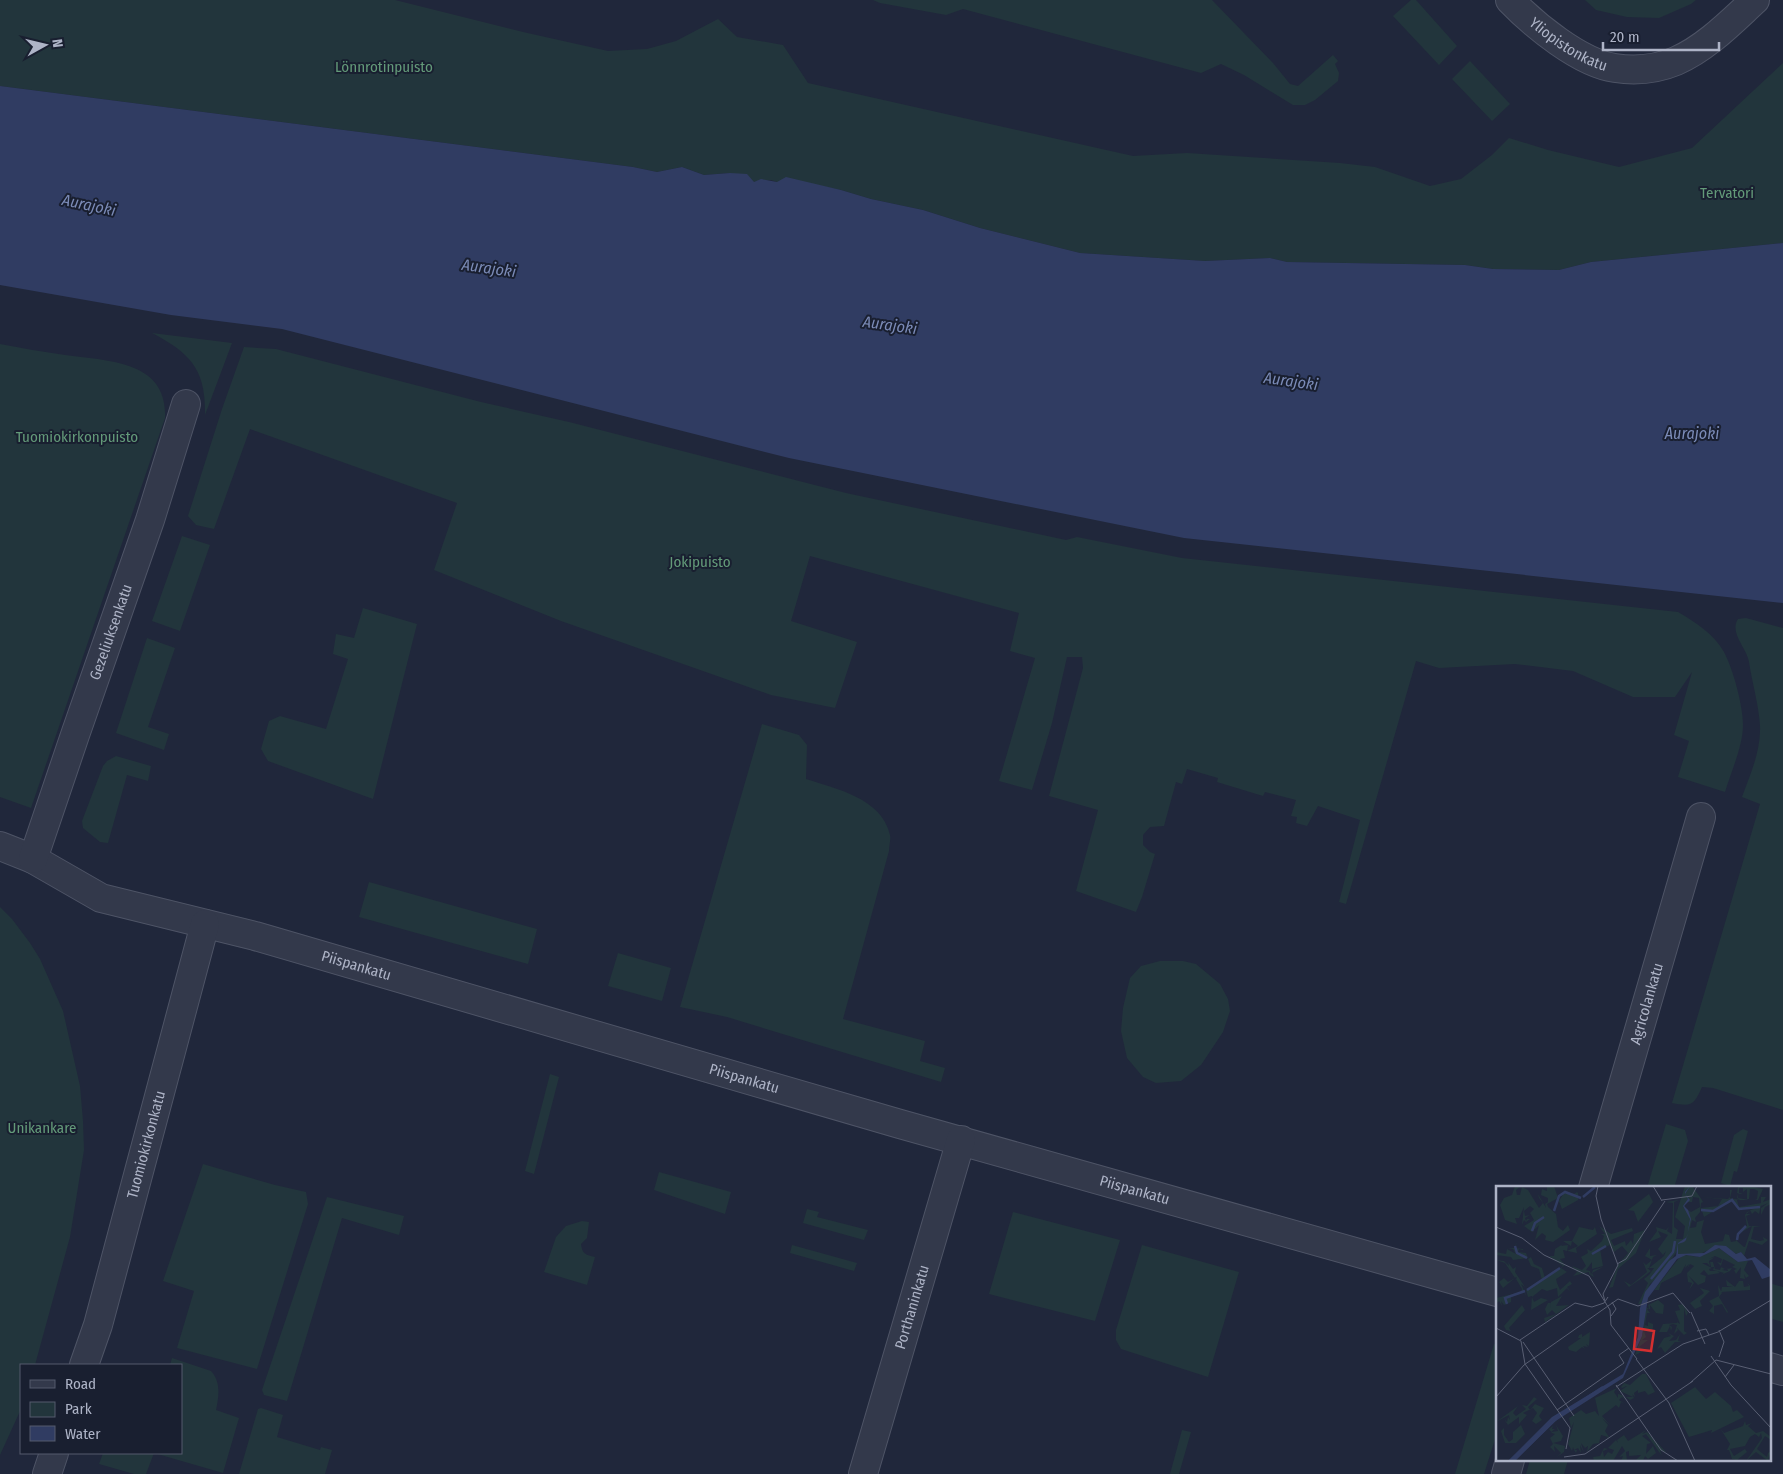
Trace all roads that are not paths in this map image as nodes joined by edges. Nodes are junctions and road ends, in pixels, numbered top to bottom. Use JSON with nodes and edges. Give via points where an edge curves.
{"nodes":[{"id":1,"x":1510,"y":0,"type":"edge"},
{"id":2,"x":1755,"y":0,"type":"edge"},
{"id":3,"x":186,"y":404,"type":"dead end"},
{"id":4,"x":1701,"y":818,"type":"dead end"},
{"id":5,"x":0,"y":846,"type":"edge"},
{"id":6,"x":33,"y":859,"type":"junction"},
{"id":7,"x":205,"y":924,"type":"junction"},
{"id":8,"x":962,"y":1140,"type":"junction"},
{"id":9,"x":1594,"y":1186,"type":"edge"},
{"id":10,"x":1496,"y":1292,"type":"edge"},
{"id":11,"x":84,"y":1364,"type":"edge"},
{"id":12,"x":1770,"y":1367,"type":"edge"},
{"id":13,"x":1783,"y":1371,"type":"edge"},
{"id":14,"x":54,"y":1454,"type":"edge"},
{"id":15,"x":47,"y":1474,"type":"edge"},
{"id":16,"x":863,"y":1474,"type":"edge"}],
"edges":[{"from":1,"to":2,"type":"street","name":"Yliopistonkatu","via":[[1537,26],[1574,51],[1614,68],[1636,70],[1675,61],[1691,53]]},
{"from":3,"to":6,"type":"street","name":"Gezeliuksenkatu","via":[[150,520]]},
{"from":4,"to":9,"type":"street","name":"Agricolankatu"},
{"from":5,"to":6,"type":"street","name":"Piispankatu"},
{"from":6,"to":7,"type":"street","name":"Piispankatu","via":[[101,898]]},
{"from":7,"to":8,"type":"street","name":"Piispankatu"},
{"from":7,"to":11,"type":"street","name":"Tuomiokirkonkatu","via":[[98,1325]]},
{"from":8,"to":10,"type":"street","name":"Piispankatu"},
{"from":8,"to":16,"type":"street","name":"Porthaninkatu"},
{"from":12,"to":13,"type":"street"},
{"from":14,"to":15,"type":"street"}]}
